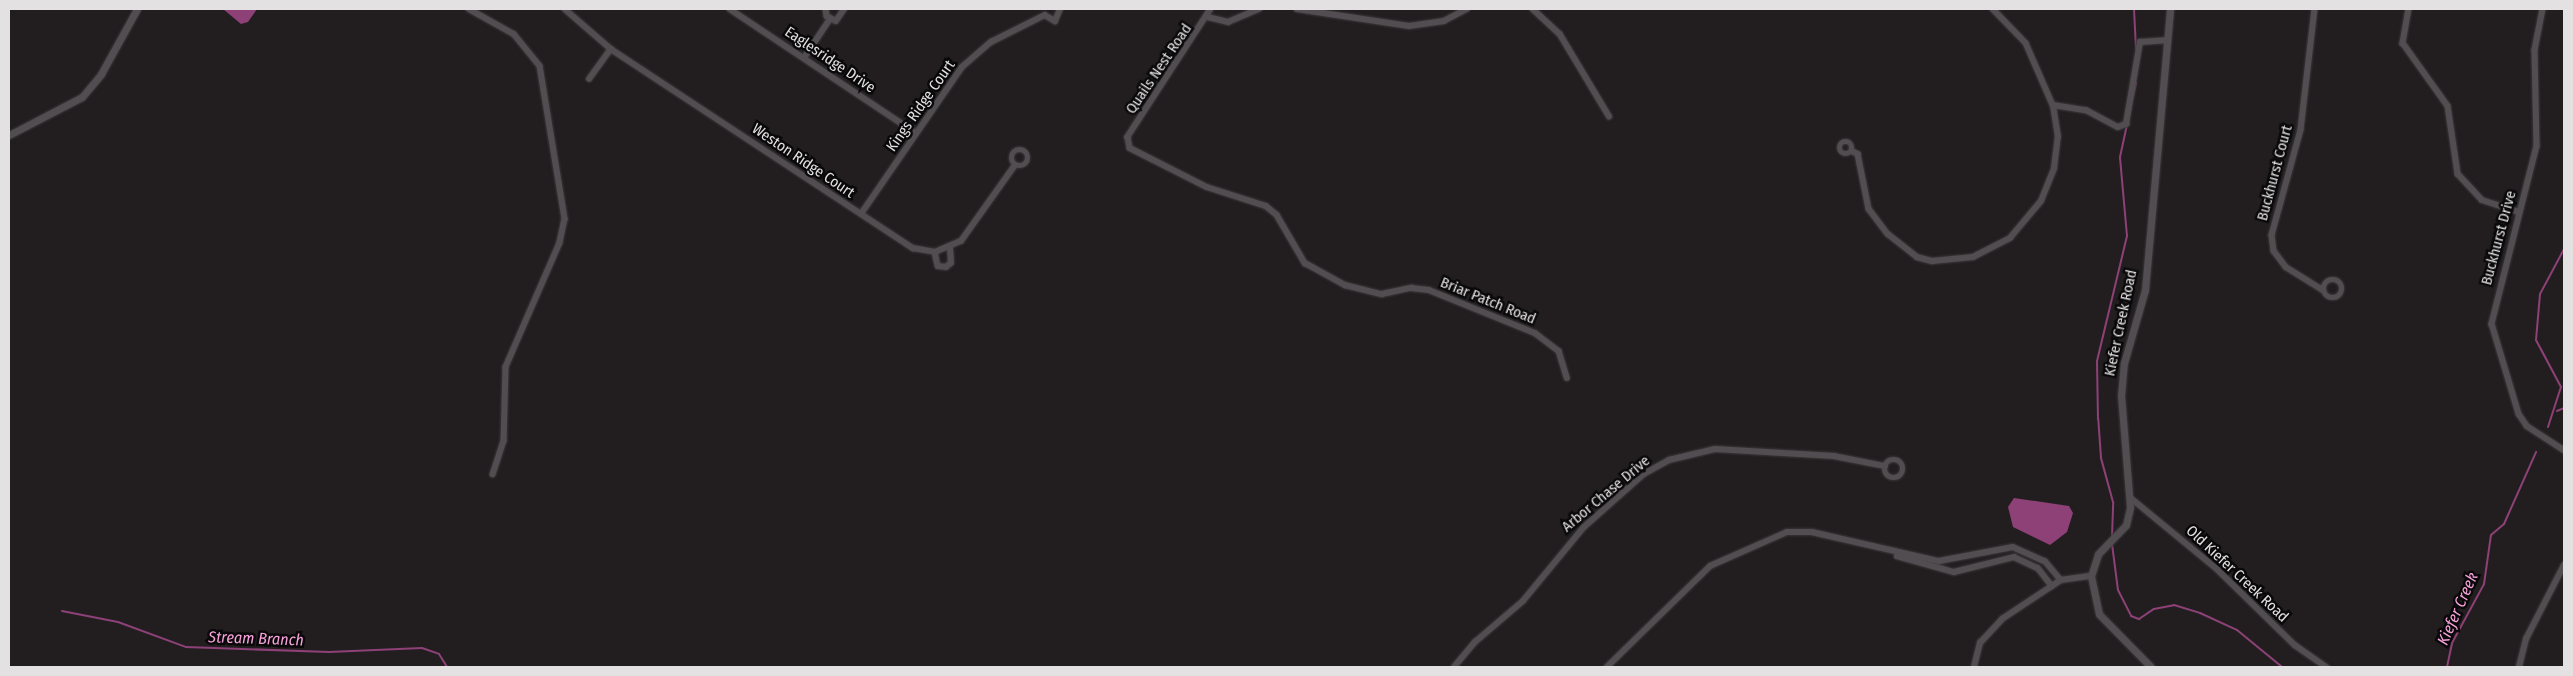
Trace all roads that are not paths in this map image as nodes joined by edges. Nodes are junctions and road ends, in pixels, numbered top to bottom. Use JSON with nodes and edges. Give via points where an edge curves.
{"nodes":[{"id":1,"x":137,"y":9,"type":"edge"},
{"id":2,"x":468,"y":9,"type":"edge"},
{"id":3,"x":565,"y":9,"type":"edge"},
{"id":4,"x":730,"y":9,"type":"edge"},
{"id":5,"x":826,"y":9,"type":"edge"},
{"id":6,"x":844,"y":9,"type":"edge"},
{"id":7,"x":1060,"y":9,"type":"edge"},
{"id":8,"x":1211,"y":9,"type":"edge"},
{"id":9,"x":1259,"y":9,"type":"edge"},
{"id":10,"x":1297,"y":9,"type":"edge"},
{"id":11,"x":1467,"y":9,"type":"edge"},
{"id":12,"x":1533,"y":9,"type":"edge"},
{"id":13,"x":1993,"y":9,"type":"edge"},
{"id":14,"x":2170,"y":9,"type":"edge"},
{"id":15,"x":2315,"y":9,"type":"edge"},
{"id":16,"x":2409,"y":9,"type":"edge"},
{"id":17,"x":2543,"y":9,"type":"edge"},
{"id":18,"x":1046,"y":12,"type":"edge"},
{"id":19,"x":1208,"y":17,"type":"junction"},
{"id":20,"x":830,"y":19,"type":"junction"},
{"id":21,"x":2166,"y":40,"type":"junction"},
{"id":22,"x":611,"y":48,"type":"junction"},
{"id":23,"x":804,"y":58,"type":"junction"},
{"id":24,"x":590,"y":79,"type":"dead end"},
{"id":25,"x":2052,"y":105,"type":"junction"},
{"id":26,"x":1609,"y":116,"type":"dead end"},
{"id":27,"x":916,"y":133,"type":"junction"},
{"id":28,"x":9,"y":134,"type":"edge"},
{"id":29,"x":1127,"y":143,"type":"joint"},
{"id":30,"x":1852,"y":150,"type":"dead end"},
{"id":31,"x":1015,"y":165,"type":"dead end"},
{"id":32,"x":2519,"y":212,"type":"junction"},
{"id":33,"x":861,"y":214,"type":"junction"},
{"id":34,"x":950,"y":248,"type":"junction"},
{"id":35,"x":935,"y":252,"type":"junction"},
{"id":36,"x":2323,"y":290,"type":"dead end"},
{"id":37,"x":1568,"y":378,"type":"dead end"},
{"id":38,"x":2564,"y":450,"type":"edge"},
{"id":39,"x":1885,"y":466,"type":"dead end"},
{"id":40,"x":493,"y":474,"type":"dead end"},
{"id":41,"x":2131,"y":498,"type":"junction"},
{"id":42,"x":1883,"y":551,"type":"junction"},
{"id":43,"x":2045,"y":561,"type":"junction"},
{"id":44,"x":2564,"y":565,"type":"edge"},
{"id":45,"x":2038,"y":568,"type":"junction"},
{"id":46,"x":2091,"y":576,"type":"junction"},
{"id":47,"x":2061,"y":580,"type":"junction"},
{"id":48,"x":2052,"y":586,"type":"junction"},
{"id":49,"x":1454,"y":667,"type":"edge"},
{"id":50,"x":1607,"y":667,"type":"edge"},
{"id":51,"x":1974,"y":667,"type":"edge"},
{"id":52,"x":2151,"y":667,"type":"edge"},
{"id":53,"x":2327,"y":667,"type":"edge"},
{"id":54,"x":2519,"y":667,"type":"edge"}],
"edges":[{"from":1,"to":28,"type":"street","via":[[87,92]]},
{"from":2,"to":40,"type":"street","via":[[514,34],[540,66],[564,212],[560,243],[506,367],[504,441]]},
{"from":3,"to":22,"type":"street","name":"Weston Ridge Court"},
{"from":4,"to":23,"type":"street","name":"Eaglesridge Drive"},
{"from":5,"to":20,"type":"street"},
{"from":6,"to":20,"type":"street","via":[[841,19]]},
{"from":7,"to":18,"type":"street","name":"Kings Ridge Court","via":[[1055,21]]},
{"from":8,"to":19,"type":"street","name":"Quails Nest Road"},
{"from":9,"to":19,"type":"street","via":[[1228,22]]},
{"from":10,"to":11,"type":"street","via":[[1409,26],[1444,21]]},
{"from":12,"to":26,"type":"street","via":[[1560,34]]},
{"from":13,"to":25,"type":"street","via":[[2026,43]]},
{"from":14,"to":21,"type":"street","name":"Kiefer Creek Road"},
{"from":15,"to":36,"type":"street","name":"Buckhurst Court","via":[[2301,130],[2272,235],[2274,251],[2286,267]]},
{"from":16,"to":32,"type":"street","via":[[2403,23],[2403,43],[2448,106],[2458,174],[2482,200]]},
{"from":17,"to":32,"type":"street","name":"Buckhurst Drive","via":[[2535,50],[2537,146]]},
{"from":18,"to":27,"type":"street","name":"Kings Ridge Court","via":[[974,55],[950,81]]},
{"from":19,"to":29,"type":"street","name":"Quails Nest Road"},
{"from":20,"to":23,"type":"street"},
{"from":21,"to":25,"type":"street","via":[[2140,42],[2126,124],[2118,127],[2086,110]]},
{"from":21,"to":41,"type":"street","name":"Kiefer Creek Road","via":[[2145,290],[2124,363],[2121,396]]},
{"from":22,"to":24,"type":"street"},
{"from":22,"to":33,"type":"street","name":"Weston Ridge Court"},
{"from":23,"to":27,"type":"street","name":"Eaglesridge Drive"},
{"from":25,"to":30,"type":"street","via":[[2058,137],[2054,168],[2041,201],[2010,238],[1973,257],[1924,259],[1888,234],[1868,209],[1858,154]]},
{"from":27,"to":33,"type":"street","name":"Kings Ridge Court"},
{"from":29,"to":37,"type":"street","name":"Briar Patch Road","via":[[1134,152],[1207,186],[1266,206],[1277,215],[1305,263],[1344,285],[1382,294],[1412,288],[1429,290],[1535,334],[1559,351]]},
{"from":31,"to":34,"type":"street","name":"Weston Ridge Court","via":[[971,229]]},
{"from":32,"to":38,"type":"street","name":"Buckhurst Drive","via":[[2495,302],[2493,331],[2519,414],[2527,426]]},
{"from":33,"to":35,"type":"street","name":"Weston Ridge Court","via":[[913,248]]},
{"from":34,"to":35,"type":"street","name":"Weston Ridge Court"},
{"from":34,"to":35,"type":"street","via":[[951,263],[946,267],[938,266]]},
{"from":39,"to":49,"type":"street","name":"Arbor Chase Drive","via":[[1834,456],[1715,449],[1669,460],[1644,474],[1584,527],[1522,601],[1475,642]]},
{"from":41,"to":46,"type":"street","name":"Kiefer Creek Road","via":[[2126,525],[2098,554]]},
{"from":41,"to":53,"type":"street","name":"Old Kiefer Creek Road","via":[[2217,569],[2295,645]]},
{"from":42,"to":43,"type":"street","via":[[1949,561],[2013,547]]},
{"from":42,"to":45,"type":"street","via":[[1945,572],[1968,570],[2004,557]]},
{"from":42,"to":50,"type":"street","via":[[1795,531],[1728,555],[1699,575]]},
{"from":43,"to":45,"type":"street"},
{"from":43,"to":47,"type":"street"},
{"from":44,"to":54,"type":"street","via":[[2526,639]]},
{"from":45,"to":48,"type":"street"},
{"from":46,"to":47,"type":"street"},
{"from":46,"to":52,"type":"street","via":[[2099,614]]},
{"from":47,"to":48,"type":"street"},
{"from":48,"to":51,"type":"street","via":[[1989,630]]}]}
